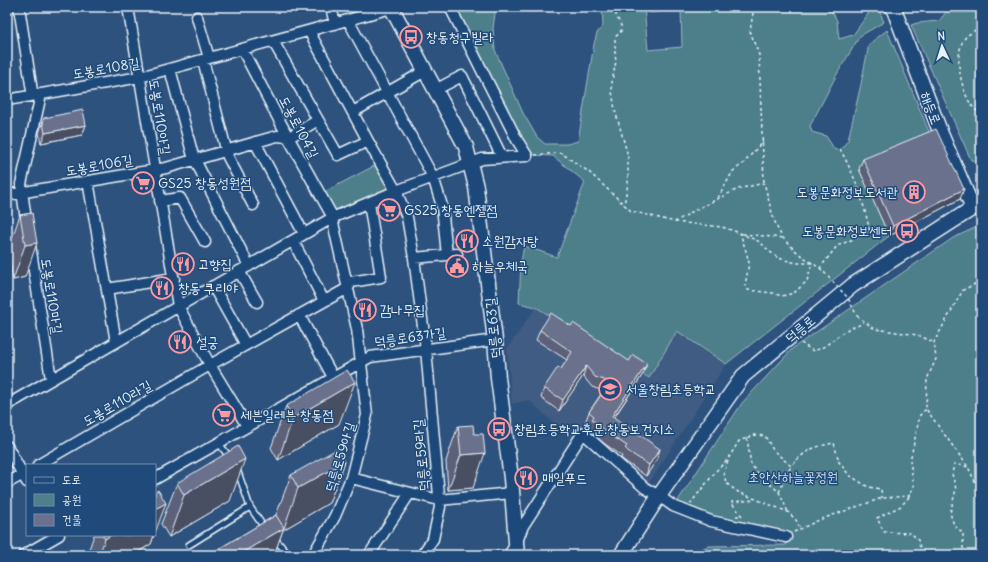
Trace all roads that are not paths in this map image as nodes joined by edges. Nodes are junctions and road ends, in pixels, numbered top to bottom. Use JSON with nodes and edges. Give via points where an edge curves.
{"nodes":[{"id":1,"x":19,"y":7,"type":"edge"},
{"id":2,"x":128,"y":7,"type":"edge"},
{"id":3,"x":331,"y":7,"type":"edge"},
{"id":4,"x":393,"y":7,"type":"edge"},
{"id":5,"x":450,"y":7,"type":"edge"},
{"id":6,"x":650,"y":7,"type":"edge"},
{"id":7,"x":671,"y":7,"type":"edge"},
{"id":8,"x":894,"y":7,"type":"edge"},
{"id":9,"x":197,"y":17,"type":"dead end"},
{"id":10,"x":348,"y":20,"type":"junction"},
{"id":11,"x":336,"y":24,"type":"junction"},
{"id":12,"x":309,"y":31,"type":"junction"},
{"id":13,"x":273,"y":41,"type":"junction"},
{"id":14,"x":242,"y":49,"type":"junction"},
{"id":15,"x":206,"y":59,"type":"junction"},
{"id":16,"x":170,"y":69,"type":"junction"},
{"id":17,"x":425,"y":71,"type":"junction"},
{"id":18,"x":140,"y":77,"type":"junction"},
{"id":19,"x":435,"y":90,"type":"junction"},
{"id":20,"x":387,"y":93,"type":"junction"},
{"id":21,"x":36,"y":95,"type":"junction"},
{"id":22,"x":7,"y":100,"type":"edge"},
{"id":23,"x":353,"y":112,"type":"junction"},
{"id":24,"x":318,"y":120,"type":"junction"},
{"id":25,"x":288,"y":137,"type":"junction"},
{"id":26,"x":368,"y":141,"type":"junction"},
{"id":27,"x":255,"y":142,"type":"junction"},
{"id":28,"x":226,"y":151,"type":"junction"},
{"id":29,"x":502,"y":157,"type":"junction"},
{"id":30,"x":195,"y":160,"type":"junction"},
{"id":31,"x":470,"y":164,"type":"junction"},
{"id":32,"x":155,"y":170,"type":"junction"},
{"id":33,"x":433,"y":177,"type":"junction"},
{"id":34,"x":88,"y":181,"type":"junction"},
{"id":35,"x":396,"y":191,"type":"junction"},
{"id":36,"x":22,"y":192,"type":"junction"},
{"id":37,"x":7,"y":195,"type":"edge"},
{"id":38,"x":160,"y":201,"type":"junction"},
{"id":39,"x":369,"y":203,"type":"junction"},
{"id":40,"x":253,"y":205,"type":"dead end"},
{"id":41,"x":977,"y":206,"type":"edge"},
{"id":42,"x":332,"y":218,"type":"junction"},
{"id":43,"x":304,"y":234,"type":"junction"},
{"id":44,"x":293,"y":240,"type":"junction"},
{"id":45,"x":205,"y":242,"type":"dead end"},
{"id":46,"x":457,"y":254,"type":"dead end"},
{"id":47,"x":447,"y":255,"type":"junction"},
{"id":48,"x":414,"y":258,"type":"junction"},
{"id":49,"x":249,"y":266,"type":"junction"},
{"id":50,"x":239,"y":271,"type":"junction"},
{"id":51,"x":174,"y":278,"type":"junction"},
{"id":52,"x":213,"y":286,"type":"junction"},
{"id":53,"x":348,"y":288,"type":"junction"},
{"id":54,"x":107,"y":289,"type":"junction"},
{"id":55,"x":324,"y":301,"type":"junction"},
{"id":56,"x":257,"y":302,"type":"dead end"},
{"id":57,"x":178,"y":306,"type":"junction"},
{"id":58,"x":299,"y":315,"type":"junction"},
{"id":59,"x":495,"y":340,"type":"junction"},
{"id":60,"x":116,"y":342,"type":"junction"},
{"id":61,"x":246,"y":345,"type":"junction"},
{"id":62,"x":426,"y":349,"type":"junction"},
{"id":63,"x":361,"y":362,"type":"junction"},
{"id":64,"x":210,"y":366,"type":"junction"},
{"id":65,"x":334,"y":377,"type":"junction"},
{"id":66,"x":51,"y":379,"type":"junction"},
{"id":67,"x":7,"y":405,"type":"edge"},
{"id":68,"x":247,"y":426,"type":"junction"},
{"id":69,"x":218,"y":442,"type":"junction"},
{"id":70,"x":7,"y":446,"type":"edge"},
{"id":71,"x":40,"y":464,"type":"edge"},
{"id":72,"x":26,"y":476,"type":"edge"},
{"id":73,"x":156,"y":478,"type":"edge"},
{"id":74,"x":351,"y":478,"type":"junction"},
{"id":75,"x":7,"y":483,"type":"edge"},
{"id":76,"x":410,"y":493,"type":"junction"},
{"id":77,"x":512,"y":493,"type":"junction"},
{"id":78,"x":659,"y":496,"type":"junction"},
{"id":79,"x":439,"y":500,"type":"junction"},
{"id":80,"x":250,"y":506,"type":"junction"},
{"id":81,"x":267,"y":531,"type":"edge"},
{"id":82,"x":55,"y":536,"type":"edge"},
{"id":83,"x":272,"y":536,"type":"edge"},
{"id":84,"x":786,"y":537,"type":"road end"},
{"id":85,"x":189,"y":545,"type":"dead end"},
{"id":86,"x":514,"y":551,"type":"edge"},
{"id":87,"x":24,"y":555,"type":"edge"},
{"id":88,"x":289,"y":555,"type":"edge"},
{"id":89,"x":313,"y":555,"type":"edge"},
{"id":90,"x":370,"y":555,"type":"edge"},
{"id":91,"x":422,"y":555,"type":"edge"},
{"id":92,"x":621,"y":555,"type":"edge"}],
"edges":[{"from":1,"to":21,"type":"street","name":"도봉로110마길","via":[[32,91]]},
{"from":2,"to":18,"type":"street","name":"도봉로110아길"},
{"from":3,"to":11,"type":"street"},
{"from":4,"to":10,"type":"street","name":"도봉로108길"},
{"from":4,"to":17,"type":"main road","name":"덕릉로63길"},
{"from":5,"to":29,"type":"street","via":[[527,156]]},
{"from":6,"to":7,"type":"lane","via":[[651,10]]},
{"from":8,"to":41,"type":"main road","name":"해등로","via":[[941,134]]},
{"from":9,"to":15,"type":"street"},
{"from":10,"to":11,"type":"street","name":"도봉로108길"},
{"from":10,"to":20,"type":"street"},
{"from":11,"to":12,"type":"street","name":"도봉로108길"},
{"from":12,"to":13,"type":"street","name":"도봉로108길"},
{"from":12,"to":23,"type":"street"},
{"from":13,"to":14,"type":"street","name":"도봉로108길"},
{"from":13,"to":24,"type":"street"},
{"from":14,"to":15,"type":"street","name":"도봉로108길"},
{"from":14,"to":25,"type":"street","name":"도봉로104길"},
{"from":15,"to":16,"type":"street","name":"도봉로108길"},
{"from":15,"to":28,"type":"street"},
{"from":16,"to":18,"type":"street","name":"도봉로108길"},
{"from":16,"to":30,"type":"street"},
{"from":17,"to":19,"type":"main road","name":"덕릉로63길"},
{"from":17,"to":20,"type":"street"},
{"from":18,"to":21,"type":"street","name":"도봉로108길"},
{"from":18,"to":32,"type":"street","name":"도봉로110아길"},
{"from":19,"to":29,"type":"street","via":[[462,76]]},
{"from":19,"to":31,"type":"main road","name":"덕릉로63길","via":[[466,147]]},
{"from":20,"to":23,"type":"street"},
{"from":20,"to":33,"type":"street"},
{"from":21,"to":22,"type":"street","name":"도봉로108길"},
{"from":21,"to":36,"type":"street","name":"도봉로110마길","via":[[40,99],[21,184]]},
{"from":23,"to":26,"type":"street"},
{"from":24,"to":25,"type":"street"},
{"from":24,"to":26,"type":"street","via":[[338,156]]},
{"from":25,"to":27,"type":"street","name":"도봉로106길","via":[[277,136]]},
{"from":25,"to":42,"type":"street","name":"도봉로104길"},
{"from":26,"to":35,"type":"street"},
{"from":27,"to":28,"type":"street","name":"도봉로106길"},
{"from":27,"to":43,"type":"street"},
{"from":28,"to":30,"type":"street","name":"도봉로106길"},
{"from":28,"to":40,"type":"street"},
{"from":29,"to":31,"type":"street","via":[[482,159]]},
{"from":30,"to":32,"type":"street","name":"도봉로106길"},
{"from":30,"to":49,"type":"street"},
{"from":31,"to":33,"type":"street"},
{"from":31,"to":59,"type":"main road","name":"덕릉로63길","via":[[476,187]]},
{"from":32,"to":34,"type":"street","name":"도봉로106길"},
{"from":32,"to":38,"type":"street","name":"도봉로110아길"},
{"from":33,"to":35,"type":"street"},
{"from":33,"to":47,"type":"street","via":[[442,206]]},
{"from":34,"to":36,"type":"street","name":"도봉로106길"},
{"from":34,"to":54,"type":"street"},
{"from":35,"to":39,"type":"street"},
{"from":35,"to":48,"type":"street","via":[[407,217]]},
{"from":36,"to":37,"type":"street","name":"도봉로106길"},
{"from":36,"to":66,"type":"street","name":"도봉로110마길"},
{"from":38,"to":45,"type":"street","via":[[180,198]]},
{"from":38,"to":51,"type":"street","name":"도봉로110아길"},
{"from":39,"to":42,"type":"street"},
{"from":39,"to":53,"type":"street","via":[[381,277],[351,282]]},
{"from":41,"to":78,"type":"main road","name":"덕릉로","via":[[853,285],[743,376]]},
{"from":42,"to":43,"type":"street"},
{"from":42,"to":53,"type":"street","name":"도봉로104길"},
{"from":43,"to":44,"type":"street"},
{"from":44,"to":49,"type":"street"},
{"from":44,"to":55,"type":"street"},
{"from":46,"to":47,"type":"street"},
{"from":47,"to":48,"type":"street"},
{"from":48,"to":62,"type":"street"},
{"from":49,"to":50,"type":"street"},
{"from":50,"to":52,"type":"street"},
{"from":50,"to":56,"type":"street"},
{"from":51,"to":54,"type":"street"},
{"from":51,"to":57,"type":"street","name":"도봉로110아길"},
{"from":52,"to":57,"type":"street"},
{"from":52,"to":61,"type":"street"},
{"from":53,"to":55,"type":"street"},
{"from":53,"to":63,"type":"street","name":"도봉로104길"},
{"from":54,"to":60,"type":"street"},
{"from":55,"to":58,"type":"street"},
{"from":57,"to":60,"type":"street"},
{"from":57,"to":64,"type":"street","name":"도봉로110아길"},
{"from":58,"to":61,"type":"street"},
{"from":58,"to":65,"type":"street"},
{"from":59,"to":62,"type":"street","name":"덕릉로63가길"},
{"from":59,"to":77,"type":"main road","name":"덕릉로63길"},
{"from":60,"to":66,"type":"street"},
{"from":61,"to":64,"type":"street"},
{"from":62,"to":63,"type":"street","name":"덕릉로63가길","via":[[370,357]]},
{"from":62,"to":79,"type":"street","name":"덕릉로59라길"},
{"from":63,"to":65,"type":"street","name":"덕릉로63가길"},
{"from":63,"to":74,"type":"street","name":"덕릉로59아길","via":[[367,415]]},
{"from":64,"to":68,"type":"street","name":"도봉로110아길"},
{"from":64,"to":71,"type":"street","name":"도봉로110라길"},
{"from":65,"to":68,"type":"street","name":"덕릉로63가길"},
{"from":66,"to":67,"type":"street"},
{"from":68,"to":69,"type":"street","name":"덕릉로63가길"},
{"from":69,"to":73,"type":"street","name":"덕릉로63가길"},
{"from":69,"to":80,"type":"lane","via":[[239,472]]},
{"from":70,"to":72,"type":"street"},
{"from":72,"to":75,"type":"street"},
{"from":74,"to":76,"type":"street"},
{"from":74,"to":89,"type":"street","name":"덕릉로59아길","via":[[335,516]]},
{"from":76,"to":79,"type":"street"},
{"from":76,"to":90,"type":"street"},
{"from":77,"to":79,"type":"street"},
{"from":77,"to":86,"type":"main road","name":"덕릉로63길"},
{"from":78,"to":84,"type":"street","via":[[673,506],[711,522]]},
{"from":78,"to":86,"type":"street","name":"덕릉로63길","via":[[645,488],[583,433],[523,526]]},
{"from":78,"to":92,"type":"main road","name":"덕릉로"},
{"from":79,"to":91,"type":"street","name":"덕릉로59라길","via":[[440,507],[433,539]]},
{"from":80,"to":81,"type":"lane"},
{"from":80,"to":85,"type":"lane"},
{"from":82,"to":87,"type":"street"},
{"from":83,"to":88,"type":"lane"}]}
